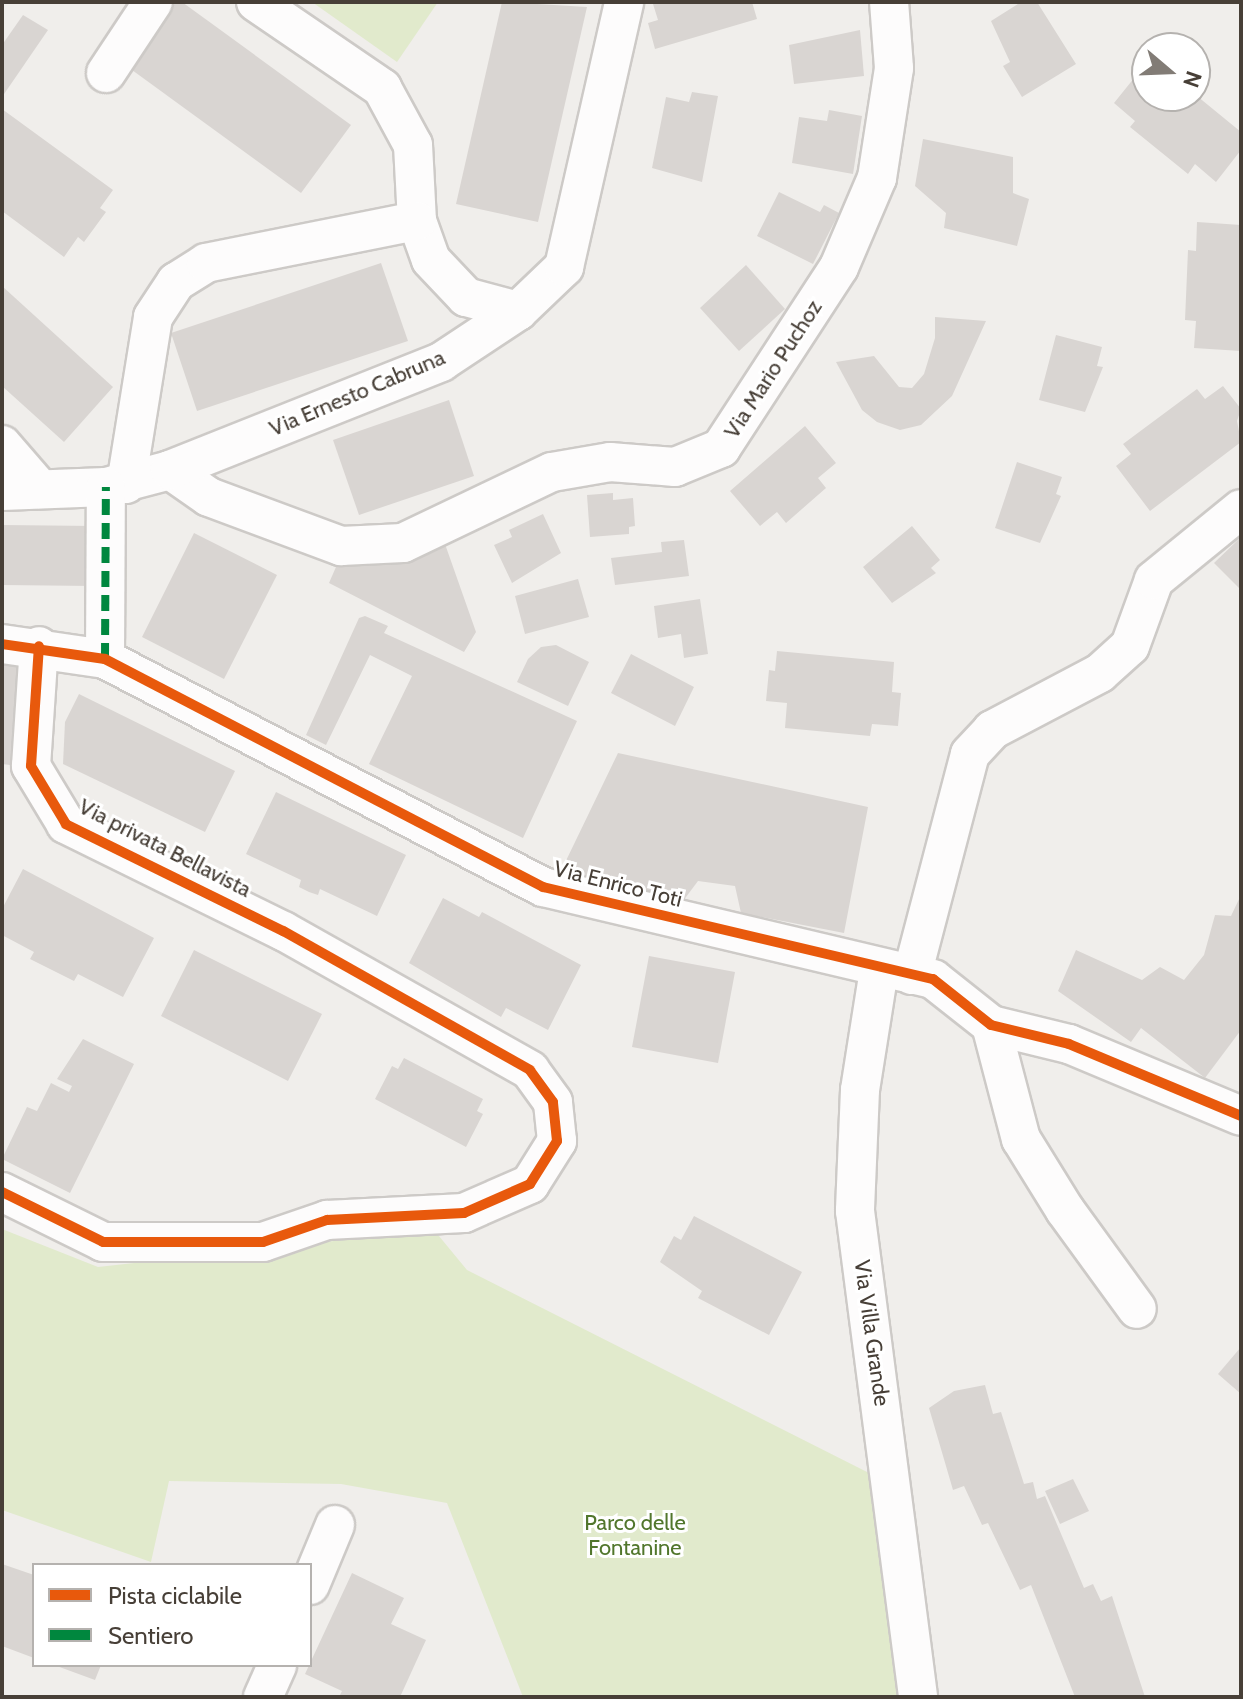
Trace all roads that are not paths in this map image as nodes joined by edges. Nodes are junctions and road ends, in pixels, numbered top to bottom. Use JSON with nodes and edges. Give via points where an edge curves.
{"nodes":[{"id":1,"x":153,"y":2,"type":"edge"},
{"id":2,"x":256,"y":2,"type":"edge"},
{"id":3,"x":624,"y":2,"type":"edge"},
{"id":4,"x":889,"y":2,"type":"edge"},
{"id":5,"x":106,"y":73,"type":"dead end"},
{"id":6,"x":417,"y":221,"type":"junction"},
{"id":7,"x":518,"y":311,"type":"junction"},
{"id":8,"x":2,"y":445,"type":"edge"},
{"id":9,"x":170,"y":470,"type":"junction"},
{"id":10,"x":116,"y":486,"type":"junction"},
{"id":11,"x":40,"y":489,"type":"junction"},
{"id":12,"x":2,"y":491,"type":"edge"},
{"id":13,"x":1241,"y":509,"type":"edge"},
{"id":14,"x":2,"y":644,"type":"edge"},
{"id":15,"x":39,"y":646,"type":"junction"},
{"id":16,"x":105,"y":659,"type":"junction"},
{"id":17,"x":895,"y":972,"type":"junction"},
{"id":18,"x":991,"y":1025,"type":"junction"},
{"id":19,"x":1241,"y":1116,"type":"edge"},
{"id":20,"x":2,"y":1192,"type":"edge"},
{"id":21,"x":1137,"y":1309,"type":"dead end"},
{"id":22,"x":335,"y":1525,"type":"dead end"},
{"id":23,"x":312,"y":1580,"type":"edge"},
{"id":24,"x":276,"y":1667,"type":"edge"},
{"id":25,"x":263,"y":1697,"type":"edge"},
{"id":26,"x":918,"y":1697,"type":"edge"}],
"edges":[{"from":1,"to":5,"type":"street"},
{"from":2,"to":6,"type":"street","via":[[382,88],[413,145]]},
{"from":3,"to":7,"type":"street","name":"Via Ernesto Cabruna","via":[[564,267]]},
{"from":4,"to":9,"type":"street","name":"Via Mario Puchoz","via":[[894,68],[877,178],[839,267],[721,448],[675,467],[610,462],[552,472],[403,543],[341,546],[209,497]]},
{"from":6,"to":7,"type":"street","via":[[431,260],[466,297]]},
{"from":6,"to":10,"type":"street","via":[[206,263],[176,282],[153,317]]},
{"from":7,"to":9,"type":"street","name":"Via Ernesto Cabruna","via":[[441,362]]},
{"from":8,"to":11,"type":"street"},
{"from":9,"to":10,"type":"street","name":"Via Ernesto Cabruna"},
{"from":10,"to":11,"type":"street","name":"Via Ernesto Cabruna"},
{"from":10,"to":16,"type":"street"},
{"from":11,"to":12,"type":"street","name":"Via Ernesto Cabruna"},
{"from":13,"to":17,"type":"street","name":"Via Villa Grande","via":[[1154,580],[1130,646],[1100,673],[992,730],[970,754]]},
{"from":14,"to":15,"type":"street","name":"Via Enrico Toti"},
{"from":15,"to":16,"type":"street","name":"Via Enrico Toti"},
{"from":15,"to":20,"type":"street","name":"Via privata Bellavista","via":[[31,766],[66,824],[283,931],[530,1070],[553,1102],[557,1141],[530,1184],[464,1213],[327,1220],[263,1242],[103,1242]]},
{"from":16,"to":17,"type":"street","name":"Via Enrico Toti","via":[[543,887]]},
{"from":17,"to":18,"type":"street","name":"Via Enrico Toti","via":[[933,979]]},
{"from":17,"to":26,"type":"street","name":"Via Villa Grande","via":[[860,1090],[855,1211]]},
{"from":18,"to":19,"type":"street","name":"Via Enrico Toti","via":[[1069,1044]]},
{"from":18,"to":21,"type":"street","via":[[1021,1139]]},
{"from":22,"to":23,"type":"street"},
{"from":24,"to":25,"type":"street"}]}
